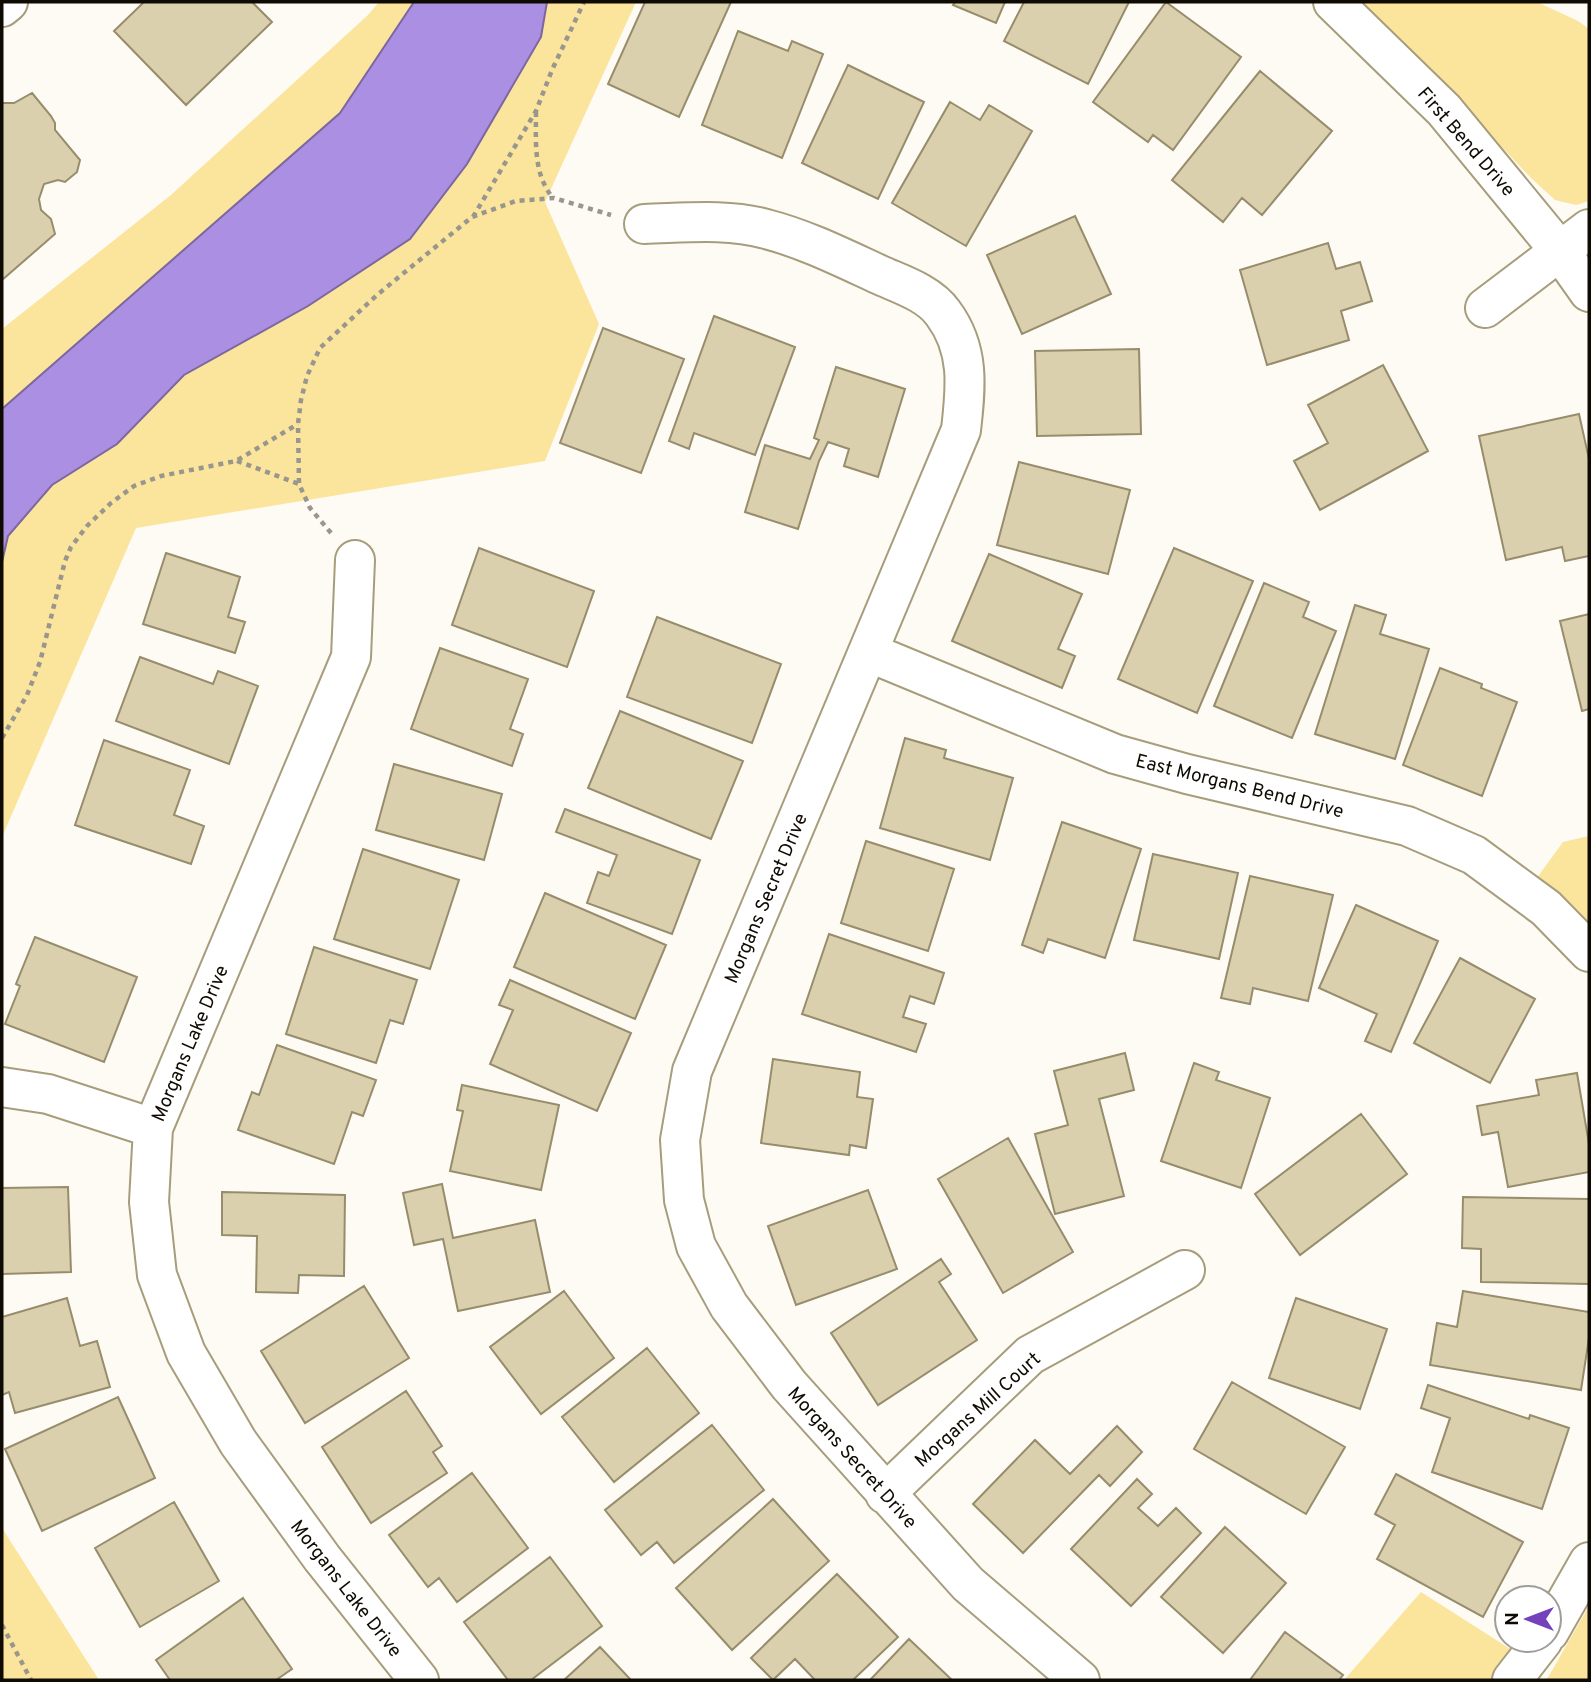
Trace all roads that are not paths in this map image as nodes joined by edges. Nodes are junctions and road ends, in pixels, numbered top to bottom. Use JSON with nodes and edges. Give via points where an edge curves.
{"nodes":[{"id":1,"x":8,"y":2,"type":"edge"},
{"id":2,"x":1333,"y":2,"type":"edge"},
{"id":3,"x":2,"y":6,"type":"edge"},
{"id":4,"x":644,"y":224,"type":"road end"},
{"id":5,"x":1575,"y":240,"type":"edge"},
{"id":6,"x":1589,"y":292,"type":"edge"},
{"id":7,"x":1485,"y":308,"type":"dead end"},
{"id":8,"x":355,"y":560,"type":"road end"},
{"id":9,"x":868,"y":652,"type":"junction"},
{"id":10,"x":1589,"y":951,"type":"edge"},
{"id":11,"x":2,"y":1087,"type":"edge"},
{"id":12,"x":153,"y":1128,"type":"junction"},
{"id":13,"x":1185,"y":1270,"type":"dead end"},
{"id":14,"x":885,"y":1494,"type":"junction"},
{"id":15,"x":1589,"y":1562,"type":"edge"},
{"id":16,"x":1563,"y":1608,"type":"edge"},
{"id":17,"x":1532,"y":1654,"type":"edge"},
{"id":18,"x":419,"y":1680,"type":"edge"},
{"id":19,"x":1080,"y":1680,"type":"edge"},
{"id":20,"x":1512,"y":1680,"type":"edge"}],
"edges":[{"from":1,"to":3,"type":"street"},
{"from":2,"to":5,"type":"street","name":"First Bend Drive"},
{"from":4,"to":9,"type":"street","name":"Morgans Secret Drive","via":[[715,222],[765,229],[916,291],[942,311],[962,350],[966,388],[961,430]]},
{"from":5,"to":6,"type":"street","name":"First Bend Drive"},
{"from":5,"to":7,"type":"street"},
{"from":8,"to":12,"type":"street","name":"Morgans Lake Drive","via":[[351,657]]},
{"from":9,"to":10,"type":"street","name":"East Morgans Bend Drive","via":[[1115,754],[1407,826],[1474,855],[1546,908]]},
{"from":9,"to":14,"type":"street","name":"Morgans Secret Drive","via":[[692,1071],[680,1140],[684,1200],[696,1246],[729,1306],[789,1385]]},
{"from":11,"to":12,"type":"street","via":[[48,1094]]},
{"from":12,"to":18,"type":"street","name":"Morgans Lake Drive","via":[[149,1202],[157,1275],[186,1353],[237,1442]]},
{"from":13,"to":14,"type":"street","name":"Morgans Mill Court","via":[[1030,1355]]},
{"from":14,"to":19,"type":"street","name":"Morgans Secret Drive","via":[[968,1584]]},
{"from":15,"to":16,"type":"street"},
{"from":17,"to":20,"type":"street"}]}
